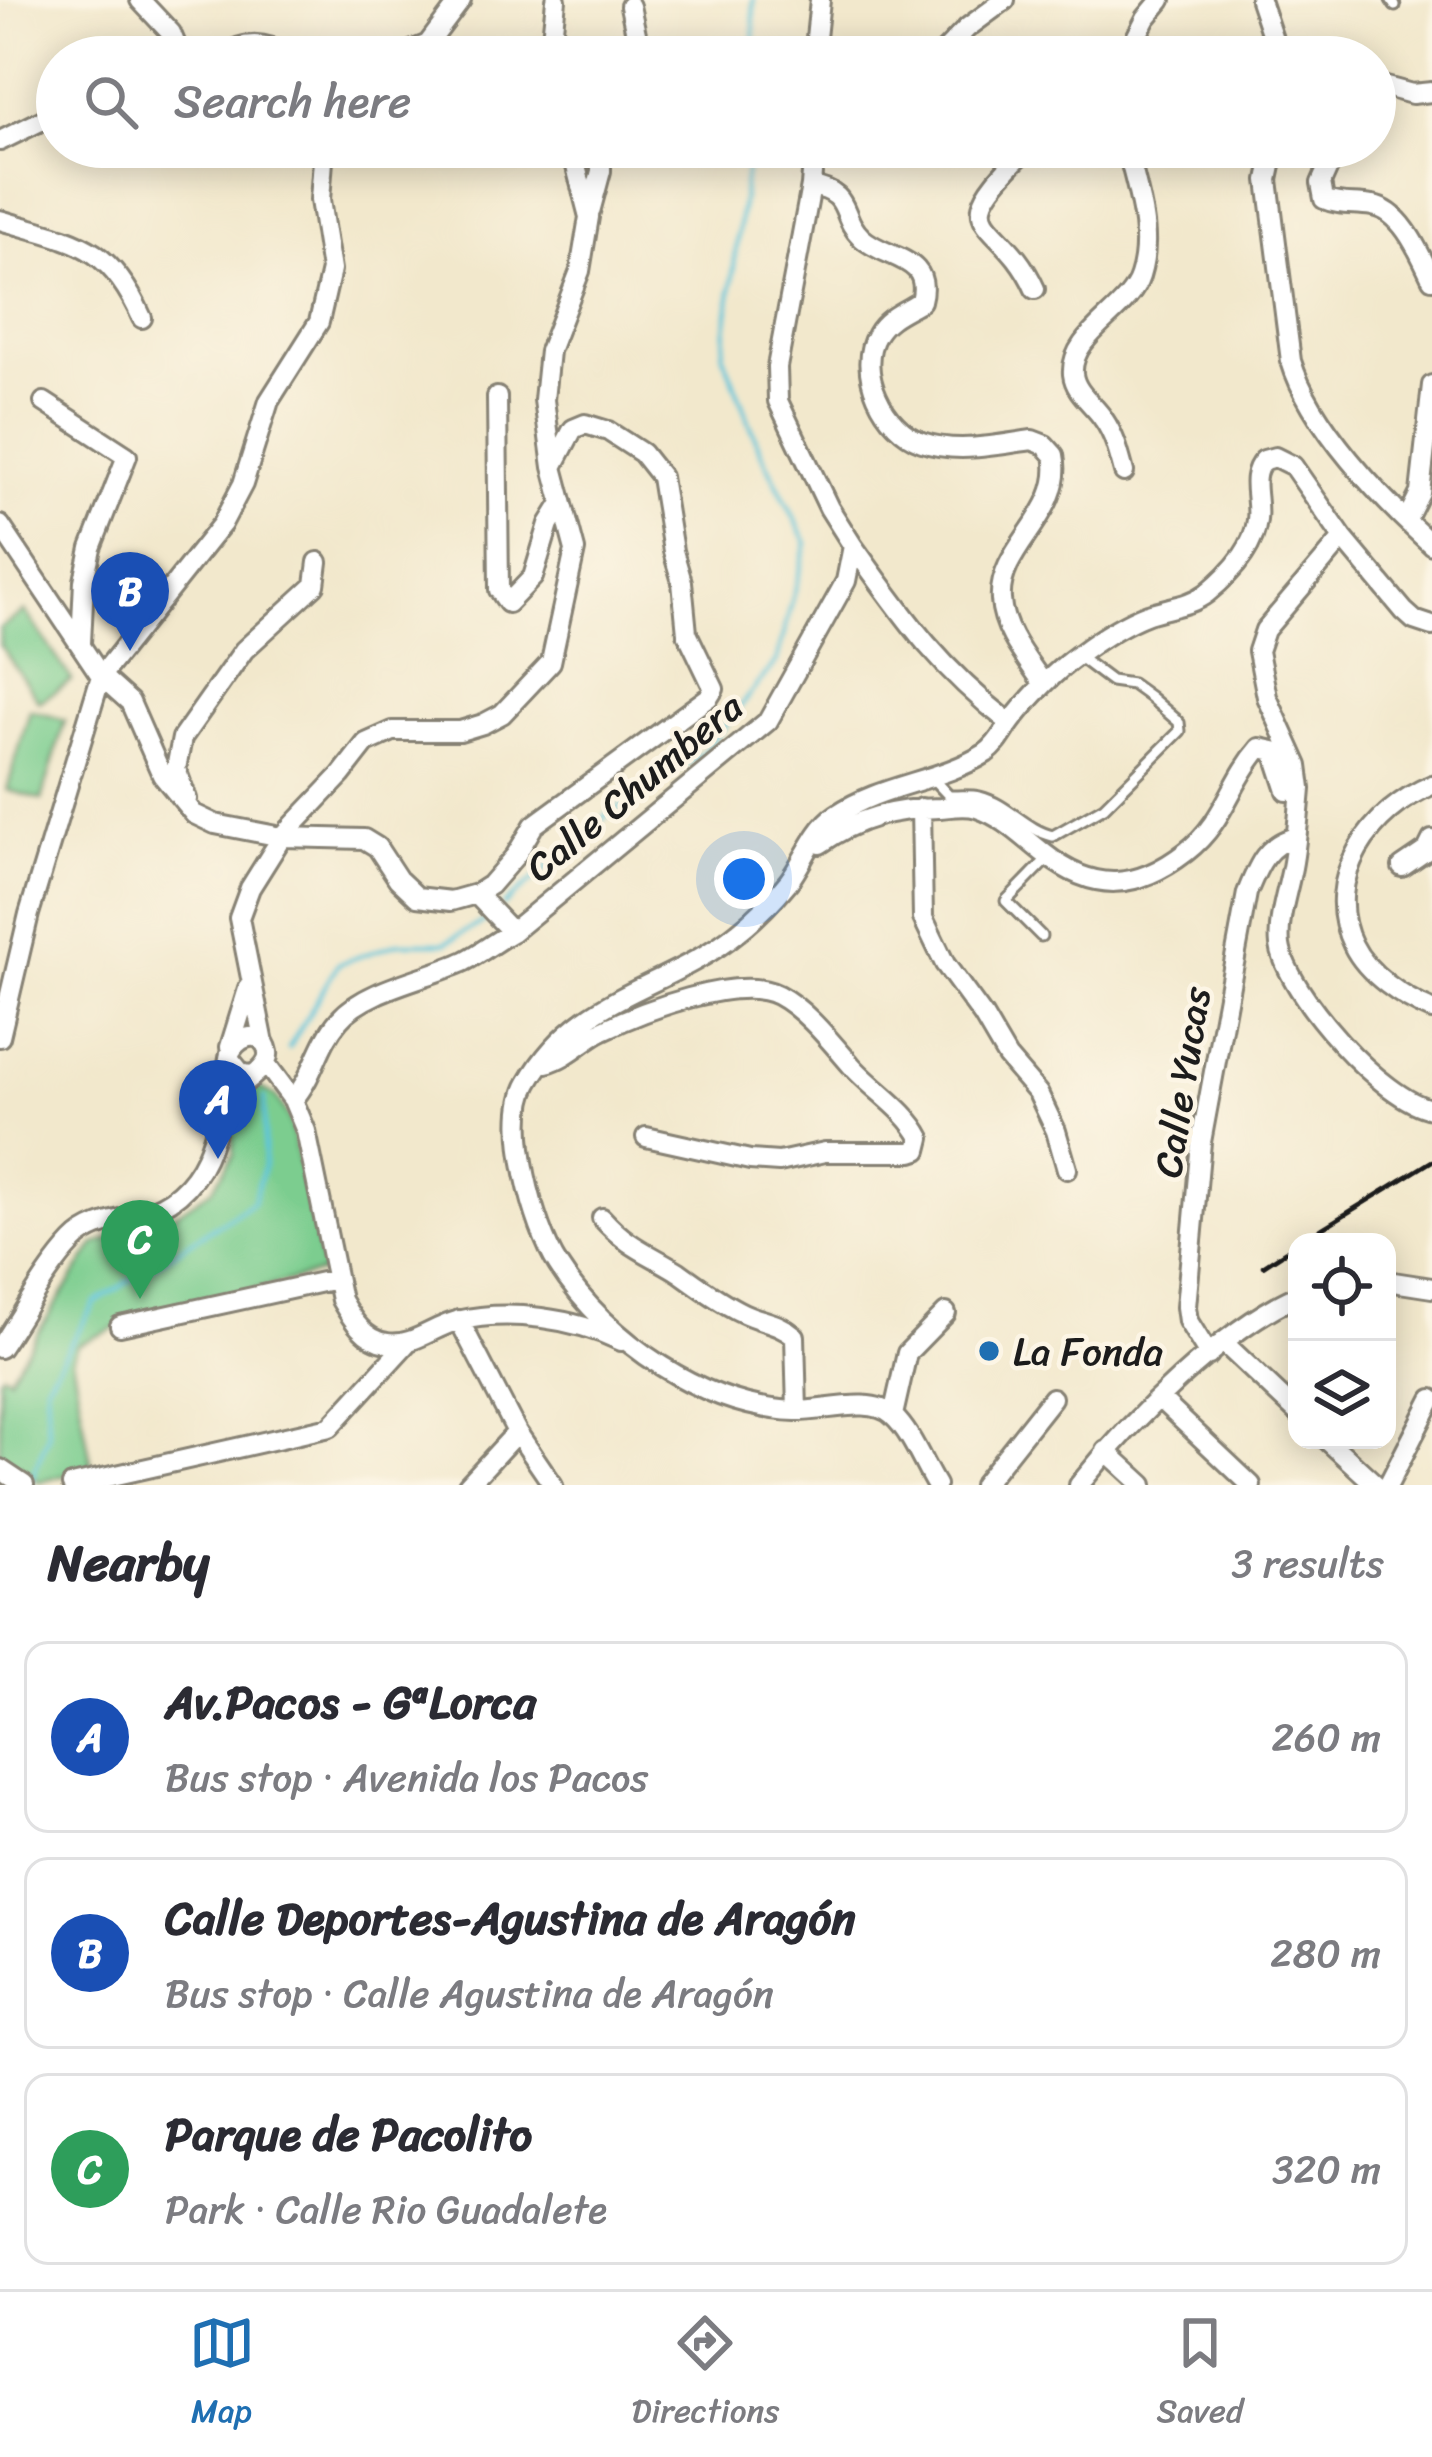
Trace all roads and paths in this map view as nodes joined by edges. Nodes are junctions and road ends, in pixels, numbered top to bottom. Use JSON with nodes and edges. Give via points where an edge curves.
{"nodes":[{"id":1,"x":140,"y":0,"type":"edge"},
{"id":2,"x":460,"y":0,"type":"edge"},
{"id":3,"x":556,"y":0,"type":"edge"},
{"id":4,"x":820,"y":0,"type":"edge"},
{"id":5,"x":1005,"y":0,"type":"edge"},
{"id":6,"x":1161,"y":0,"type":"edge"},
{"id":7,"x":1260,"y":0,"type":"edge"},
{"id":8,"x":630,"y":6,"type":"dead end"},
{"id":9,"x":172,"y":36,"type":"edge"},
{"id":10,"x":434,"y":36,"type":"edge"},
{"id":11,"x":552,"y":36,"type":"edge"},
{"id":12,"x":636,"y":36,"type":"edge"},
{"id":13,"x":816,"y":36,"type":"edge"},
{"id":14,"x":959,"y":36,"type":"edge"},
{"id":15,"x":1139,"y":36,"type":"edge"},
{"id":16,"x":1272,"y":36,"type":"edge"},
{"id":17,"x":1396,"y":89,"type":"edge"},
{"id":18,"x":1432,"y":92,"type":"edge"},
{"id":19,"x":36,"y":123,"type":"edge"},
{"id":20,"x":0,"y":141,"type":"edge"},
{"id":21,"x":322,"y":168,"type":"edge"},
{"id":22,"x":578,"y":168,"type":"edge"},
{"id":23,"x":601,"y":168,"type":"edge"},
{"id":24,"x":813,"y":168,"type":"edge"},
{"id":25,"x":1007,"y":168,"type":"edge"},
{"id":26,"x":1131,"y":168,"type":"edge"},
{"id":27,"x":1270,"y":168,"type":"edge"},
{"id":28,"x":1328,"y":168,"type":"edge"},
{"id":29,"x":601,"y":171,"type":"junction"},
{"id":30,"x":580,"y":175,"type":"junction"},
{"id":31,"x":812,"y":186,"type":"junction"},
{"id":32,"x":589,"y":217,"type":"junction"},
{"id":33,"x":0,"y":220,"type":"edge"},
{"id":34,"x":1432,"y":279,"type":"edge"},
{"id":35,"x":1035,"y":289,"type":"dead end"},
{"id":36,"x":142,"y":318,"type":"dead end"},
{"id":37,"x":1432,"y":385,"type":"edge"},
{"id":38,"x":497,"y":397,"type":"dead end"},
{"id":39,"x":44,"y":402,"type":"dead end"},
{"id":40,"x":553,"y":467,"type":"junction"},
{"id":41,"x":1124,"y":472,"type":"dead end"},
{"id":42,"x":562,"y":502,"type":"junction"},
{"id":43,"x":1407,"y":519,"type":"junction"},
{"id":44,"x":0,"y":525,"type":"edge"},
{"id":45,"x":1343,"y":538,"type":"junction"},
{"id":46,"x":1432,"y":545,"type":"edge"},
{"id":47,"x":853,"y":546,"type":"junction"},
{"id":48,"x":318,"y":562,"type":"dead end"},
{"id":49,"x":1432,"y":626,"type":"edge"},
{"id":50,"x":81,"y":644,"type":"junction"},
{"id":51,"x":1077,"y":655,"type":"junction"},
{"id":52,"x":101,"y":676,"type":"junction"},
{"id":53,"x":1043,"y":683,"type":"junction"},
{"id":54,"x":1010,"y":723,"type":"junction"},
{"id":55,"x":931,"y":778,"type":"junction"},
{"id":56,"x":1432,"y":784,"type":"edge"},
{"id":57,"x":1301,"y":789,"type":"junction"},
{"id":58,"x":921,"y":808,"type":"junction"},
{"id":59,"x":194,"y":814,"type":"junction"},
{"id":60,"x":282,"y":837,"type":"junction"},
{"id":61,"x":1296,"y":837,"type":"junction"},
{"id":62,"x":1432,"y":839,"type":"edge"},
{"id":63,"x":806,"y":854,"type":"junction"},
{"id":64,"x":1048,"y":858,"type":"junction"},
{"id":65,"x":1402,"y":867,"type":"dead end"},
{"id":66,"x":476,"y":894,"type":"junction"},
{"id":67,"x":512,"y":932,"type":"junction"},
{"id":68,"x":1240,"y":934,"type":"junction"},
{"id":69,"x":1280,"y":935,"type":"junction"},
{"id":70,"x":1041,"y":937,"type":"dead end"},
{"id":71,"x":250,"y":985,"type":"junction"},
{"id":72,"x":1432,"y":1010,"type":"edge"},
{"id":73,"x":0,"y":1037,"type":"edge"},
{"id":74,"x":264,"y":1043,"type":"junction"},
{"id":75,"x":230,"y":1053,"type":"junction"},
{"id":76,"x":541,"y":1064,"type":"junction"},
{"id":77,"x":260,"y":1070,"type":"junction"},
{"id":78,"x":293,"y":1100,"type":"junction"},
{"id":79,"x":223,"y":1101,"type":"junction"},
{"id":80,"x":1432,"y":1109,"type":"edge"},
{"id":81,"x":646,"y":1137,"type":"dead end"},
{"id":82,"x":1067,"y":1169,"type":"dead end"},
{"id":83,"x":602,"y":1218,"type":"dead end"},
{"id":84,"x":336,"y":1279,"type":"junction"},
{"id":85,"x":1396,"y":1283,"type":"edge"},
{"id":86,"x":1432,"y":1288,"type":"edge"},
{"id":87,"x":1288,"y":1300,"type":"edge"},
{"id":88,"x":946,"y":1313,"type":"dead end"},
{"id":89,"x":459,"y":1321,"type":"junction"},
{"id":90,"x":120,"y":1326,"type":"dead end"},
{"id":91,"x":407,"y":1343,"type":"junction"},
{"id":92,"x":630,"y":1345,"type":"junction"},
{"id":93,"x":0,"y":1348,"type":"edge"},
{"id":94,"x":1216,"y":1348,"type":"junction"},
{"id":95,"x":1052,"y":1398,"type":"dead end"},
{"id":96,"x":1432,"y":1399,"type":"edge"},
{"id":97,"x":1161,"y":1400,"type":"junction"},
{"id":98,"x":1288,"y":1405,"type":"edge"},
{"id":99,"x":797,"y":1411,"type":"junction"},
{"id":100,"x":893,"y":1415,"type":"junction"},
{"id":101,"x":517,"y":1432,"type":"junction"},
{"id":102,"x":1338,"y":1449,"type":"edge"},
{"id":103,"x":1106,"y":1451,"type":"junction"},
{"id":104,"x":0,"y":1469,"type":"edge"},
{"id":105,"x":24,"y":1485,"type":"edge"},
{"id":106,"x":72,"y":1485,"type":"edge"},
{"id":107,"x":468,"y":1485,"type":"edge"},
{"id":108,"x":553,"y":1485,"type":"edge"},
{"id":109,"x":936,"y":1485,"type":"edge"},
{"id":110,"x":983,"y":1485,"type":"edge"},
{"id":111,"x":1079,"y":1485,"type":"edge"},
{"id":112,"x":1143,"y":1485,"type":"edge"},
{"id":113,"x":1251,"y":1485,"type":"edge"},
{"id":114,"x":1376,"y":1485,"type":"edge"},
{"id":115,"x":1388,"y":1485,"type":"edge"}],
"edges":[{"from":1,"to":9,"type":"street"},
{"from":2,"to":10,"type":"street"},
{"from":3,"to":11,"type":"street"},
{"from":4,"to":13,"type":"street"},
{"from":5,"to":14,"type":"street"},
{"from":6,"to":15,"type":"street"},
{"from":7,"to":16,"type":"street"},
{"from":8,"to":12,"type":"street"},
{"from":17,"to":18,"type":"street"},
{"from":19,"to":20,"type":"street"},
{"from":21,"to":52,"type":"street","via":[[332,270],[319,322],[269,401],[222,524]]},
{"from":22,"to":30,"type":"street"},
{"from":23,"to":29,"type":"street"},
{"from":24,"to":31,"type":"street"},
{"from":25,"to":35,"type":"street","via":[[983,197],[982,212]]},
{"from":26,"to":41,"type":"street","via":[[1143,212],[1139,281],[1073,370],[1115,440]]},
{"from":27,"to":43,"type":"street","via":[[1299,388]]},
{"from":28,"to":34,"type":"street","via":[[1324,199],[1391,213]]},
{"from":29,"to":30,"type":"street"},
{"from":29,"to":32,"type":"street"},
{"from":30,"to":32,"type":"street"},
{"from":31,"to":47,"type":"street","via":[[777,367],[778,401]]},
{"from":31,"to":53,"type":"street","via":[[840,196],[857,233],[923,278],[921,301],[874,338],[875,390],[898,429],[947,449],[1032,440],[1054,454],[1055,482],[1001,583],[1000,602]]},
{"from":32,"to":40,"type":"street","via":[[580,271],[549,351],[544,400]]},
{"from":33,"to":36,"type":"street","via":[[94,251],[118,272]]},
{"from":37,"to":43,"type":"street","via":[[1420,493]]},
{"from":38,"to":42,"type":"street","via":[[500,590],[508,603],[533,577]]},
{"from":39,"to":50,"type":"street","via":[[127,456],[92,548]]},
{"from":40,"to":42,"type":"street"},
{"from":40,"to":66,"type":"street","name":"Calle Chumbera","via":[[573,429],[585,424],[642,452],[661,477],[687,633],[712,694],[534,825]]},
{"from":42,"to":60,"type":"street","via":[[575,550],[550,662],[483,724],[393,731],[366,742]]},
{"from":43,"to":46,"type":"street"},
{"from":44,"to":50,"type":"street"},
{"from":45,"to":49,"type":"street","via":[[1404,611]]},
{"from":45,"to":51,"type":"street","via":[[1293,466],[1264,460],[1256,472],[1253,538],[1230,570],[1192,602],[1142,616]]},
{"from":45,"to":57,"type":"street","via":[[1265,630],[1258,651]]},
{"from":47,"to":54,"type":"street","via":[[922,644]]},
{"from":47,"to":67,"type":"street","name":"Calle Chumbera","via":[[839,596],[768,721]]},
{"from":48,"to":59,"type":"street","via":[[315,585],[244,650],[182,738],[176,769]]},
{"from":50,"to":52,"type":"street"},
{"from":51,"to":53,"type":"street"},
{"from":51,"to":55,"type":"lane","via":[[1179,722],[1180,731],[1104,807],[1053,836],[979,797],[949,796]]},
{"from":52,"to":59,"type":"street","via":[[130,703],[162,776]]},
{"from":52,"to":73,"type":"street"},
{"from":53,"to":54,"type":"street"},
{"from":54,"to":55,"type":"street","via":[[983,754]]},
{"from":55,"to":63,"type":"street","via":[[832,817]]},
{"from":56,"to":72,"type":"street","via":[[1384,814],[1361,843],[1346,874],[1344,908],[1353,945],[1376,972]]},
{"from":57,"to":61,"type":"street"},
{"from":57,"to":64,"type":"street","via":[[1287,791],[1274,751],[1260,748],[1212,828],[1158,871],[1095,883]]},
{"from":58,"to":63,"type":"street","via":[[877,813]]},
{"from":58,"to":64,"type":"street","via":[[973,806],[1010,824]]},
{"from":58,"to":82,"type":"street","via":[[923,918],[945,964],[1038,1093]]},
{"from":59,"to":60,"type":"street"},
{"from":60,"to":66,"type":"street","name":"Calle Chumbera","via":[[364,839],[417,897]]},
{"from":60,"to":71,"type":"street","via":[[239,918]]},
{"from":61,"to":68,"type":"street","name":"Calle Yucas","via":[[1262,858]]},
{"from":61,"to":69,"type":"street"},
{"from":62,"to":65,"type":"street"},
{"from":63,"to":76,"type":"street","via":[[738,932],[592,1013]]},
{"from":64,"to":70,"type":"lane","via":[[1006,901]]},
{"from":66,"to":67,"type":"street"},
{"from":67,"to":78,"type":"street","name":"Calle Chumbera","via":[[341,1016]]},
{"from":68,"to":69,"type":"street"},
{"from":68,"to":94,"type":"street","name":"Calle Yucas","via":[[1201,1142],[1186,1306],[1188,1322]]},
{"from":69,"to":80,"type":"street","via":[[1287,966],[1347,1050],[1403,1098]]},
{"from":71,"to":74,"type":"street"},
{"from":71,"to":75,"type":"street"},
{"from":74,"to":75,"type":"street","via":[[240,1038]]},
{"from":74,"to":77,"type":"street","via":[[269,1054]]},
{"from":75,"to":77,"type":"street","via":[[233,1068]]},
{"from":75,"to":79,"type":"street"},
{"from":76,"to":81,"type":"street","via":[[658,1006],[760,990],[802,1014],[921,1138],[911,1152],[825,1152],[779,1162]]},
{"from":76,"to":92,"type":"street","via":[[520,1108],[538,1222],[557,1265]]},
{"from":77,"to":78,"type":"street"},
{"from":77,"to":79,"type":"street"},
{"from":78,"to":84,"type":"street"},
{"from":79,"to":93,"type":"street","via":[[212,1147],[185,1192],[74,1241]]},
{"from":83,"to":99,"type":"street","via":[[642,1254],[795,1336]]},
{"from":84,"to":90,"type":"street"},
{"from":84,"to":91,"type":"street","via":[[353,1322],[372,1339]]},
{"from":85,"to":86,"type":"street"},
{"from":87,"to":94,"type":"street"},
{"from":88,"to":100,"type":"street","via":[[908,1353]]},
{"from":89,"to":91,"type":"street"},
{"from":89,"to":92,"type":"street","via":[[553,1320]]},
{"from":89,"to":101,"type":"street"},
{"from":91,"to":106,"type":"street","via":[[330,1427]]},
{"from":92,"to":99,"type":"street","via":[[721,1397]]},
{"from":94,"to":97,"type":"street"},
{"from":94,"to":98,"type":"street"},
{"from":95,"to":110,"type":"street"},
{"from":96,"to":115,"type":"street"},
{"from":97,"to":103,"type":"street"},
{"from":97,"to":113,"type":"street"},
{"from":99,"to":100,"type":"street","via":[[876,1406]]},
{"from":100,"to":109,"type":"street"},
{"from":101,"to":107,"type":"street"},
{"from":101,"to":108,"type":"street"},
{"from":102,"to":114,"type":"street"},
{"from":103,"to":111,"type":"street"},
{"from":103,"to":112,"type":"street"},
{"from":104,"to":105,"type":"street"}]}
